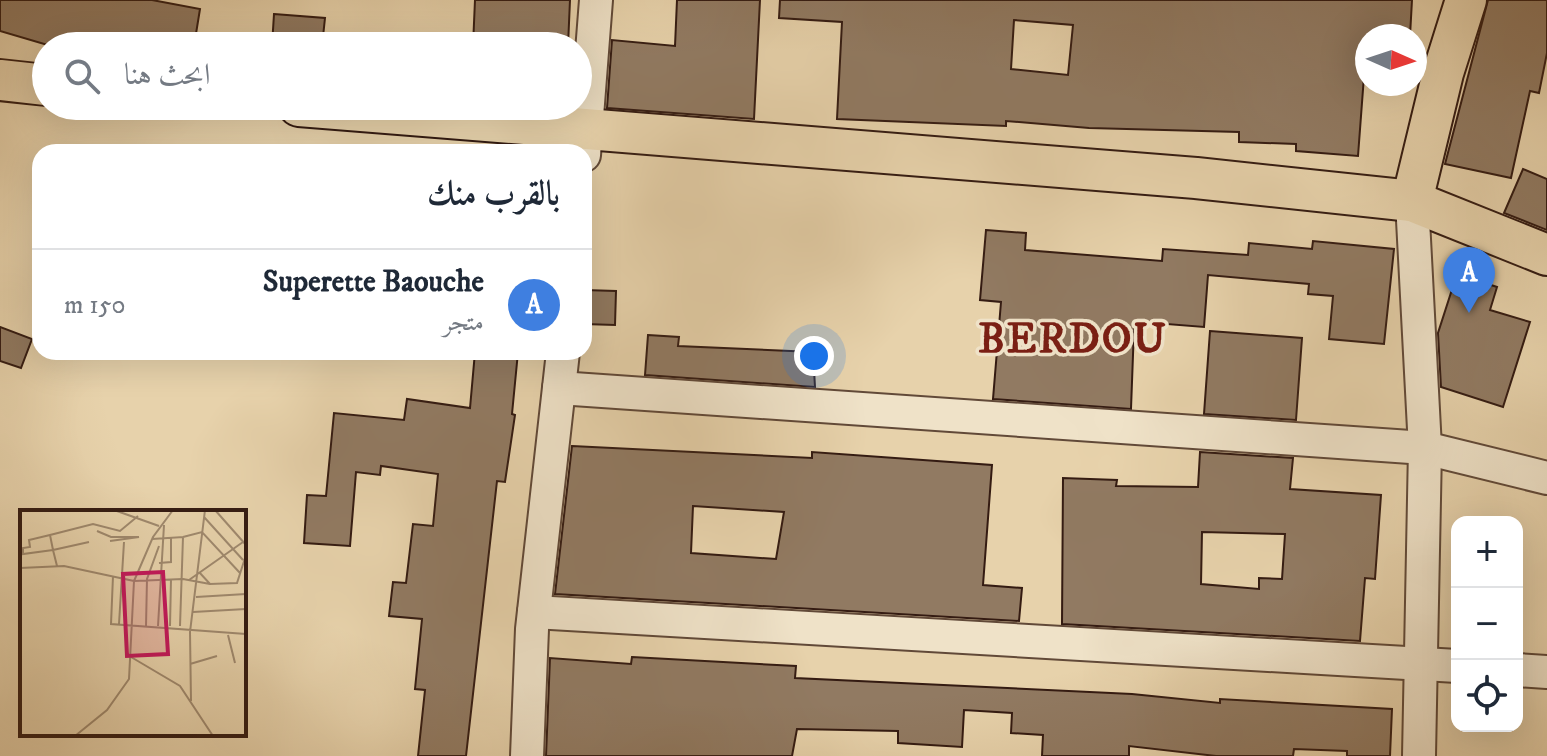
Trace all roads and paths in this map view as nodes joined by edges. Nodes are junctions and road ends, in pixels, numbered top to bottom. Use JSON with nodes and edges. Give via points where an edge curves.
{"nodes":[{"id":1,"x":596,"y":0,"type":"edge"},
{"id":2,"x":1466,"y":0,"type":"edge"},
{"id":3,"x":592,"y":52,"type":"edge"},
{"id":4,"x":0,"y":80,"type":"edge"},
{"id":5,"x":32,"y":83,"type":"edge"},
{"id":6,"x":410,"y":120,"type":"edge"},
{"id":7,"x":587,"y":120,"type":"edge"},
{"id":8,"x":585,"y":142,"type":"edge"},
{"id":9,"x":1412,"y":201,"type":"junction"},
{"id":10,"x":1547,"y":255,"type":"edge"},
{"id":11,"x":562,"y":360,"type":"edge"},
{"id":12,"x":559,"y":388,"type":"junction"},
{"id":13,"x":1425,"y":448,"type":"junction"},
{"id":14,"x":1547,"y":478,"type":"edge"},
{"id":15,"x":534,"y":612,"type":"junction"},
{"id":16,"x":1421,"y":664,"type":"junction"},
{"id":17,"x":1451,"y":666,"type":"edge"},
{"id":18,"x":527,"y":756,"type":"edge"},
{"id":19,"x":1419,"y":756,"type":"edge"}],
"edges":[{"from":1,"to":3,"type":"street"},
{"from":2,"to":9,"type":"main road"},
{"from":4,"to":5,"type":"main road"},
{"from":6,"to":8,"type":"main road"},
{"from":7,"to":8,"type":"street"},
{"from":8,"to":9,"type":"main road","via":[[1196,178]]},
{"from":9,"to":10,"type":"main road"},
{"from":9,"to":13,"type":"street"},
{"from":11,"to":12,"type":"street"},
{"from":12,"to":13,"type":"street"},
{"from":12,"to":15,"type":"street"},
{"from":13,"to":14,"type":"street"},
{"from":13,"to":16,"type":"street"},
{"from":15,"to":16,"type":"street"},
{"from":15,"to":18,"type":"street"},
{"from":16,"to":17,"type":"street"},
{"from":16,"to":19,"type":"street"}]}
